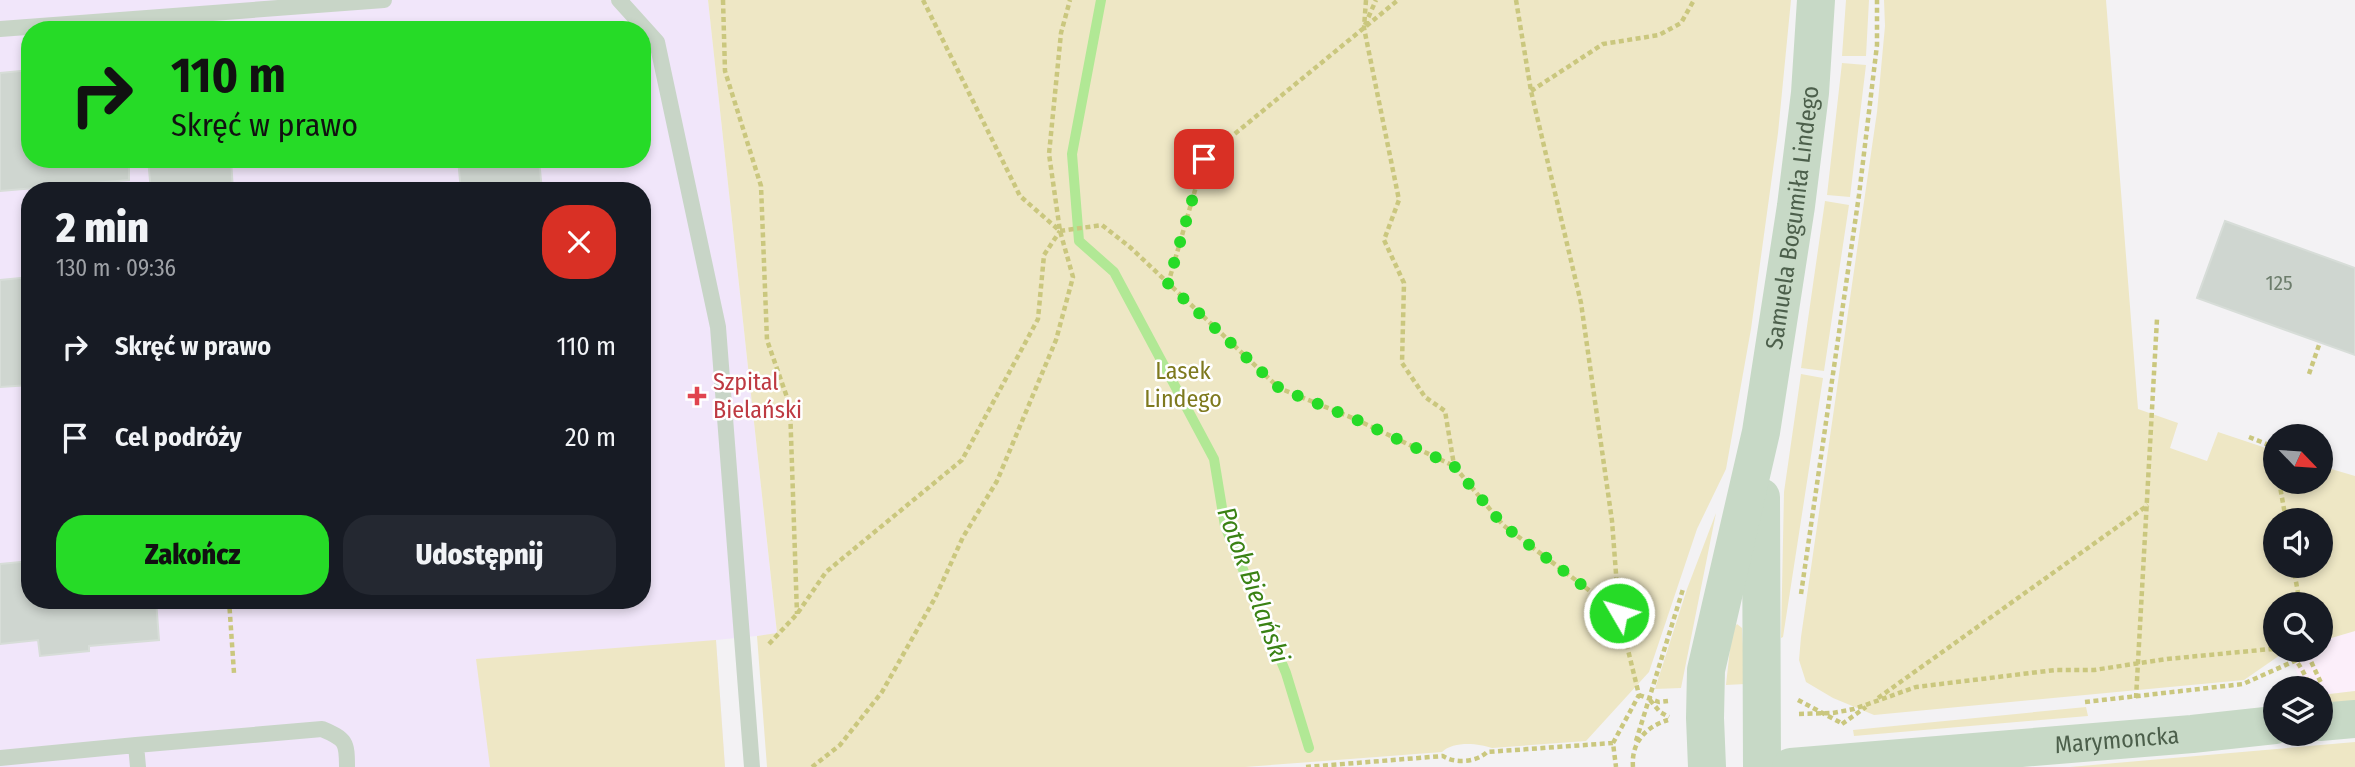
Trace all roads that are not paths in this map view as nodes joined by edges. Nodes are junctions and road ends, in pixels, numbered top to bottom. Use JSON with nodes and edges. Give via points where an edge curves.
{"nodes":[{"id":1,"x":384,"y":0,"type":"edge"},
{"id":2,"x":619,"y":0,"type":"edge"},
{"id":3,"x":1816,"y":0,"type":"edge"},
{"id":4,"x":106,"y":21,"type":"edge"},
{"id":5,"x":638,"y":21,"type":"edge"},
{"id":6,"x":21,"y":27,"type":"edge"},
{"id":7,"x":0,"y":29,"type":"edge"},
{"id":8,"x":651,"y":35,"type":"edge"},
{"id":9,"x":1761,"y":432,"type":"junction"},
{"id":10,"x":2333,"y":709,"type":"edge"},
{"id":11,"x":2355,"y":719,"type":"edge"},
{"id":12,"x":2263,"y":727,"type":"edge"},
{"id":13,"x":136,"y":745,"type":"junction"},
{"id":14,"x":0,"y":758,"type":"edge"},
{"id":15,"x":138,"y":767,"type":"edge"},
{"id":16,"x":347,"y":767,"type":"edge"},
{"id":17,"x":752,"y":767,"type":"edge"},
{"id":18,"x":1707,"y":767,"type":"edge"},
{"id":19,"x":1762,"y":767,"type":"edge"},
{"id":20,"x":1791,"y":767,"type":"edge"}],
"edges":[{"from":1,"to":4,"type":"lane"},
{"from":2,"to":5,"type":"lane"},
{"from":3,"to":9,"type":"street","name":"Samuela Bogumiła Lindego","via":[[1796,206]]},
{"from":6,"to":7,"type":"lane"},
{"from":8,"to":17,"type":"lane","via":[[657,42],[718,327]]},
{"from":9,"to":18,"type":"street","name":"Samuela Bogumiła Lindego","via":[[1706,670]]},
{"from":9,"to":19,"type":"street","name":"Samuela Bogumiła Lindego"},
{"from":10,"to":11,"type":"street"},
{"from":12,"to":20,"type":"street","name":"Marymoncka"},
{"from":13,"to":14,"type":"lane"},
{"from":13,"to":15,"type":"lane"},
{"from":13,"to":16,"type":"lane","via":[[322,729],[347,747]]}]}
